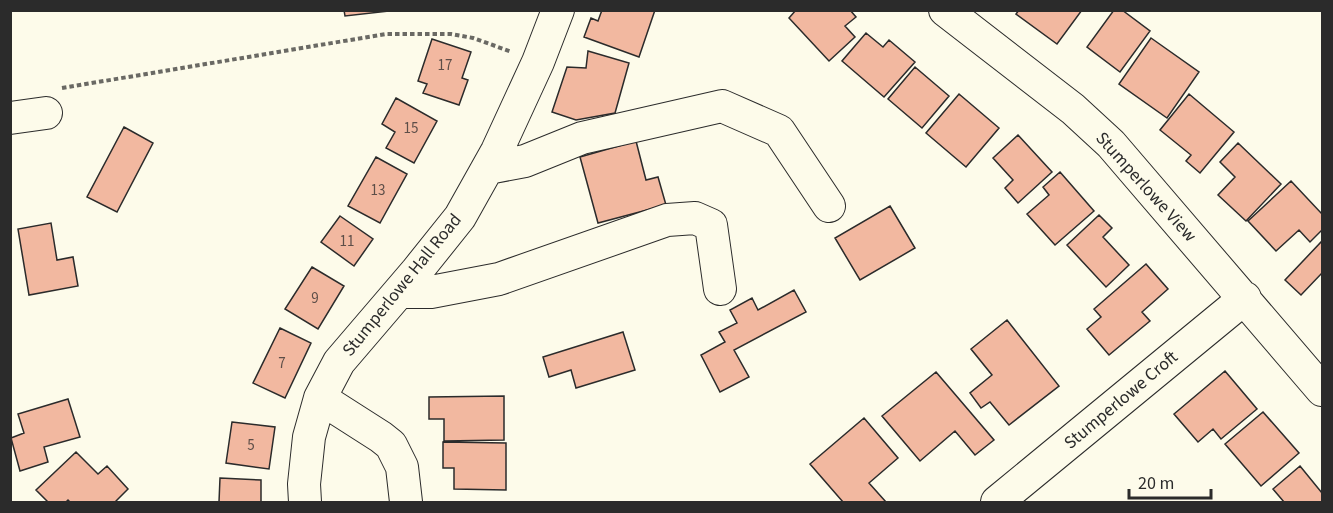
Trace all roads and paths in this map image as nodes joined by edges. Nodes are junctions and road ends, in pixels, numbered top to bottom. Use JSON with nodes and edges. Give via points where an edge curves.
{"nodes":[{"id":1,"x":558,"y":10,"type":"edge"},
{"id":2,"x":945,"y":10,"type":"edge"},
{"id":3,"x":538,"y":62,"type":"junction"},
{"id":4,"x":46,"y":113,"type":"joint"},
{"id":5,"x":10,"y":118,"type":"edge"},
{"id":6,"x":488,"y":168,"type":"junction"},
{"id":7,"x":829,"y":206,"type":"dead end"},
{"id":8,"x":720,"y":289,"type":"dead end"},
{"id":9,"x":400,"y":292,"type":"junction"},
{"id":10,"x":1245,"y":298,"type":"junction"},
{"id":11,"x":1323,"y":390,"type":"edge"},
{"id":12,"x":320,"y":398,"type":"junction"},
{"id":13,"x":304,"y":502,"type":"edge"},
{"id":14,"x":406,"y":502,"type":"edge"},
{"id":15,"x":997,"y":502,"type":"edge"}],
"edges":[{"from":1,"to":3,"type":"street","name":"Stumperlowe Hall Road"},
{"from":2,"to":10,"type":"street","name":"Stumperlowe View","via":[[1111,144]]},
{"from":3,"to":4,"type":"path","via":[[473,38],[386,34],[50,90]]},
{"from":3,"to":6,"type":"street","name":"Stumperlowe Hall Road"},
{"from":4,"to":5,"type":"street"},
{"from":6,"to":7,"type":"street","via":[[525,161],[582,138],[722,106],[779,131]]},
{"from":6,"to":9,"type":"street","name":"Stumperlowe Hall Road","via":[[460,217]]},
{"from":8,"to":9,"type":"street","via":[[711,225],[695,218],[667,220],[499,279],[431,291]]},
{"from":9,"to":12,"type":"street","name":"Stumperlowe Hall Road","via":[[339,362]]},
{"from":10,"to":11,"type":"street","name":"Stumperlowe View"},
{"from":10,"to":15,"type":"street","name":"Stumperlowe Croft"},
{"from":12,"to":13,"type":"street","name":"Stumperlowe Hall Road","via":[[309,437]]},
{"from":12,"to":14,"type":"street","via":[[391,445],[402,466]]}]}
